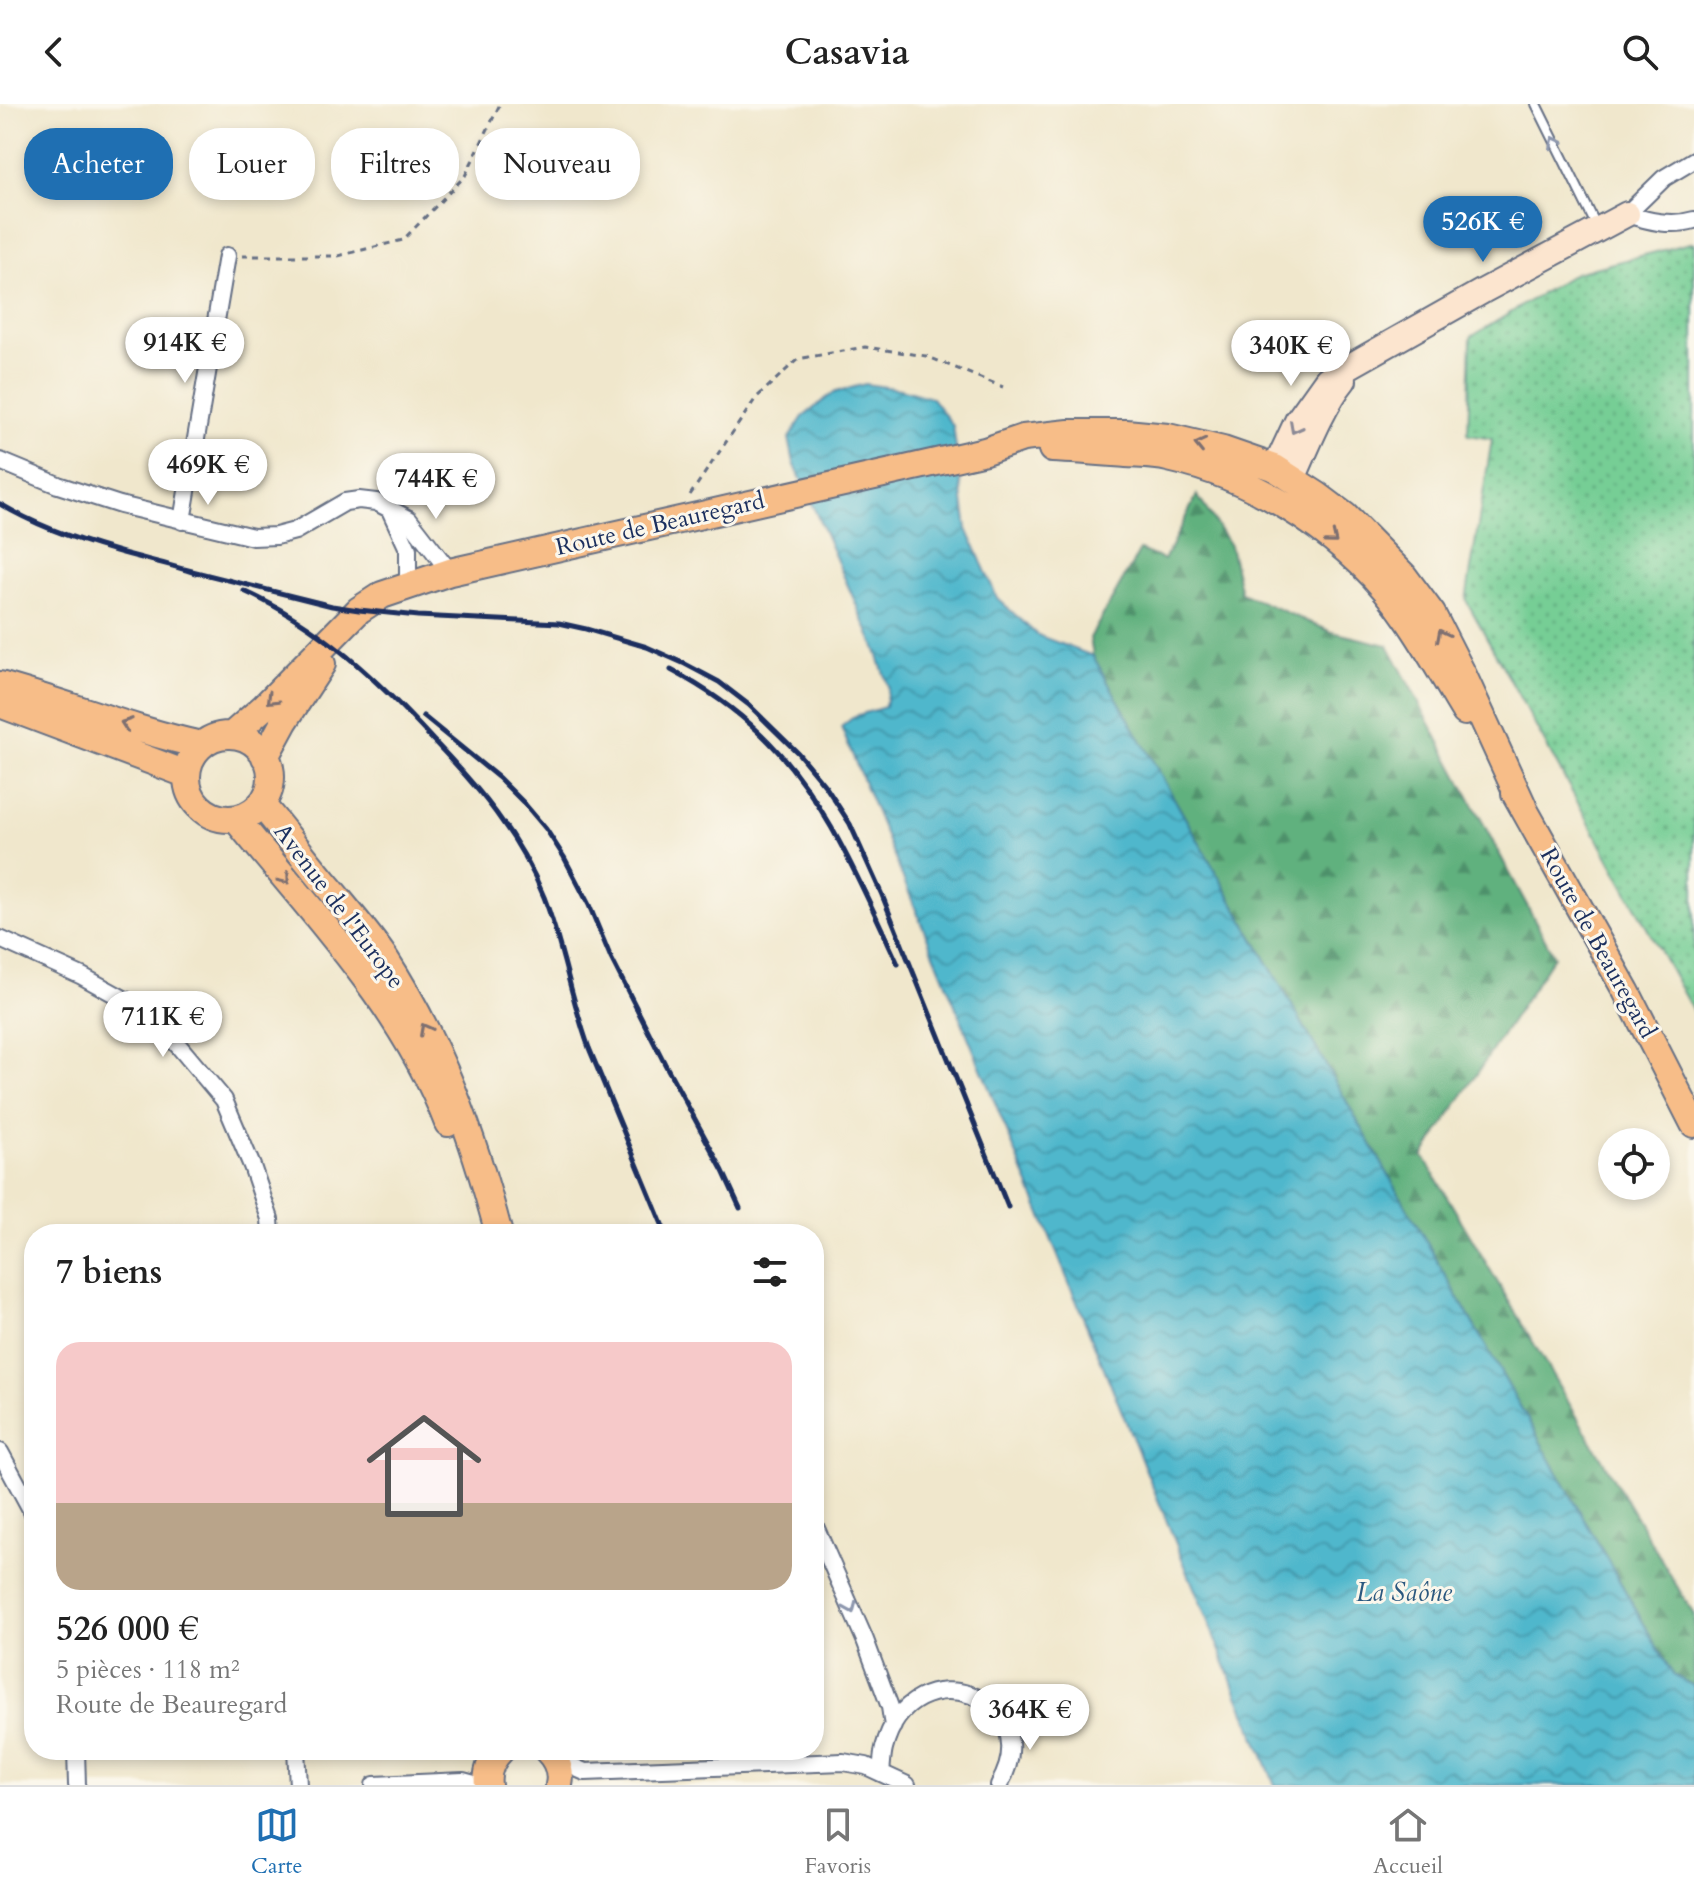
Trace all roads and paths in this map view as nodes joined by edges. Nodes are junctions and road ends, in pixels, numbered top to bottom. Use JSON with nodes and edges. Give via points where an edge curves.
{"nodes":[{"id":1,"x":500,"y":104,"type":"edge"},
{"id":2,"x":1536,"y":104,"type":"edge"},
{"id":3,"x":1694,"y":160,"type":"edge"},
{"id":4,"x":1627,"y":214,"type":"junction"},
{"id":5,"x":1694,"y":220,"type":"edge"},
{"id":6,"x":1598,"y":230,"type":"junction"},
{"id":7,"x":227,"y":256,"type":"joint"},
{"id":8,"x":1003,"y":387,"type":"dead end"},
{"id":9,"x":985,"y":451,"type":"junction"},
{"id":10,"x":0,"y":461,"type":"edge"},
{"id":11,"x":1284,"y":474,"type":"junction"},
{"id":12,"x":1268,"y":495,"type":"junction"},
{"id":13,"x":390,"y":510,"type":"junction"},
{"id":14,"x":182,"y":521,"type":"junction"},
{"id":15,"x":673,"y":522,"type":"junction"},
{"id":16,"x":450,"y":572,"type":"junction"},
{"id":17,"x":408,"y":585,"type":"junction"},
{"id":18,"x":346,"y":623,"type":"junction"},
{"id":19,"x":0,"y":685,"type":"edge"},
{"id":20,"x":0,"y":704,"type":"edge"},
{"id":21,"x":232,"y":735,"type":"junction"},
{"id":22,"x":201,"y":745,"type":"junction"},
{"id":23,"x":265,"y":757,"type":"junction"},
{"id":24,"x":186,"y":774,"type":"junction"},
{"id":25,"x":261,"y":804,"type":"junction"},
{"id":26,"x":1523,"y":806,"type":"junction"},
{"id":27,"x":236,"y":819,"type":"junction"},
{"id":28,"x":0,"y":939,"type":"edge"},
{"id":29,"x":1694,"y":1124,"type":"edge"},
{"id":30,"x":270,"y":1224,"type":"edge"},
{"id":31,"x":479,"y":1224,"type":"edge"},
{"id":32,"x":496,"y":1224,"type":"edge"},
{"id":33,"x":0,"y":1452,"type":"edge"},
{"id":34,"x":24,"y":1496,"type":"edge"},
{"id":35,"x":824,"y":1547,"type":"edge"},
{"id":36,"x":893,"y":1726,"type":"junction"},
{"id":37,"x":76,"y":1760,"type":"edge"},
{"id":38,"x":297,"y":1760,"type":"edge"},
{"id":39,"x":554,"y":1760,"type":"edge"},
{"id":40,"x":562,"y":1760,"type":"edge"},
{"id":41,"x":585,"y":1772,"type":"junction"},
{"id":42,"x":881,"y":1773,"type":"junction"},
{"id":43,"x":484,"y":1774,"type":"edge"},
{"id":44,"x":77,"y":1785,"type":"edge"},
{"id":45,"x":298,"y":1785,"type":"edge"},
{"id":46,"x":374,"y":1785,"type":"edge"},
{"id":47,"x":559,"y":1785,"type":"edge"},
{"id":48,"x":566,"y":1785,"type":"edge"},
{"id":49,"x":907,"y":1785,"type":"edge"},
{"id":50,"x":999,"y":1785,"type":"edge"}],
"edges":[{"from":1,"to":7,"type":"path","via":[[465,176],[403,240],[338,256]]},
{"from":6,"to":2,"type":"lane","one_way":true},
{"from":3,"to":4,"type":"street","via":[[1664,178]]},
{"from":4,"to":5,"type":"street","via":[[1653,223]]},
{"from":4,"to":6,"type":"street"},
{"from":6,"to":11,"type":"street","via":[[1364,357],[1338,387]]},
{"from":7,"to":14,"type":"street"},
{"from":8,"to":15,"type":"path","via":[[926,356],[865,347],[798,359],[756,398]]},
{"from":11,"to":9,"type":"main road","name":"Route de Beauregard","one_way":true,"via":[[1223,450],[1126,433],[1023,438]]},
{"from":9,"to":12,"type":"main road","name":"Route de Beauregard","via":[[1055,449],[1165,457],[1212,469]]},
{"from":9,"to":15,"type":"main road","name":"Route de Beauregard"},
{"from":10,"to":14,"type":"street","via":[[58,485]]},
{"from":11,"to":12,"type":"main road"},
{"from":26,"to":11,"type":"main road","name":"Route de Beauregard","one_way":true,"via":[[1432,614],[1403,575],[1345,516]]},
{"from":12,"to":26,"type":"main road","name":"Route de Beauregard","one_way":true,"via":[[1333,539],[1395,602]]},
{"from":13,"to":14,"type":"street","via":[[376,502],[352,501],[295,531],[262,538]]},
{"from":13,"to":16,"type":"street","via":[[409,519]]},
{"from":13,"to":17,"type":"street","via":[[408,549]]},
{"from":15,"to":16,"type":"main road","name":"Route de Beauregard"},
{"from":16,"to":17,"type":"main road","name":"Route de Beauregard"},
{"from":17,"to":18,"type":"main road","name":"Route de Beauregard","via":[[382,595]]},
{"from":18,"to":21,"type":"main road","name":"Route de Beauregard","one_way":true},
{"from":18,"to":23,"type":"main road","name":"Route de Beauregard"},
{"from":22,"to":19,"type":"main road","one_way":true},
{"from":20,"to":24,"type":"main road"},
{"from":21,"to":22,"type":"main road"},
{"from":21,"to":23,"type":"main road","via":[[251,742]]},
{"from":22,"to":24,"type":"main road"},
{"from":23,"to":25,"type":"main road","via":[[271,781]]},
{"from":24,"to":27,"type":"main road","via":[[192,799],[201,809]]},
{"from":25,"to":27,"type":"main road"},
{"from":32,"to":25,"type":"main road","name":"Avenue de l'Europe","one_way":true,"via":[[463,1114],[407,996],[383,955]]},
{"from":26,"to":29,"type":"main road","name":"Route de Beauregard"},
{"from":27,"to":31,"type":"main road","name":"Avenue de l'Europe","one_way":true,"via":[[369,981],[406,1037],[445,1114]]},
{"from":28,"to":30,"type":"street","via":[[131,1003],[172,1038],[224,1100]]},
{"from":33,"to":34,"type":"street"},
{"from":35,"to":36,"type":"street","one_way":true,"via":[[865,1640]]},
{"from":36,"to":42,"type":"street"},
{"from":36,"to":50,"type":"street","via":[[915,1701],[933,1692],[953,1690],[978,1697],[998,1713],[1009,1737],[1009,1763]]},
{"from":37,"to":44,"type":"street"},
{"from":38,"to":45,"type":"street"},
{"from":39,"to":47,"type":"main road"},
{"from":40,"to":41,"type":"street"},
{"from":41,"to":42,"type":"street","via":[[843,1762]]},
{"from":41,"to":48,"type":"street"},
{"from":42,"to":49,"type":"street"},
{"from":43,"to":46,"type":"street"}]}
